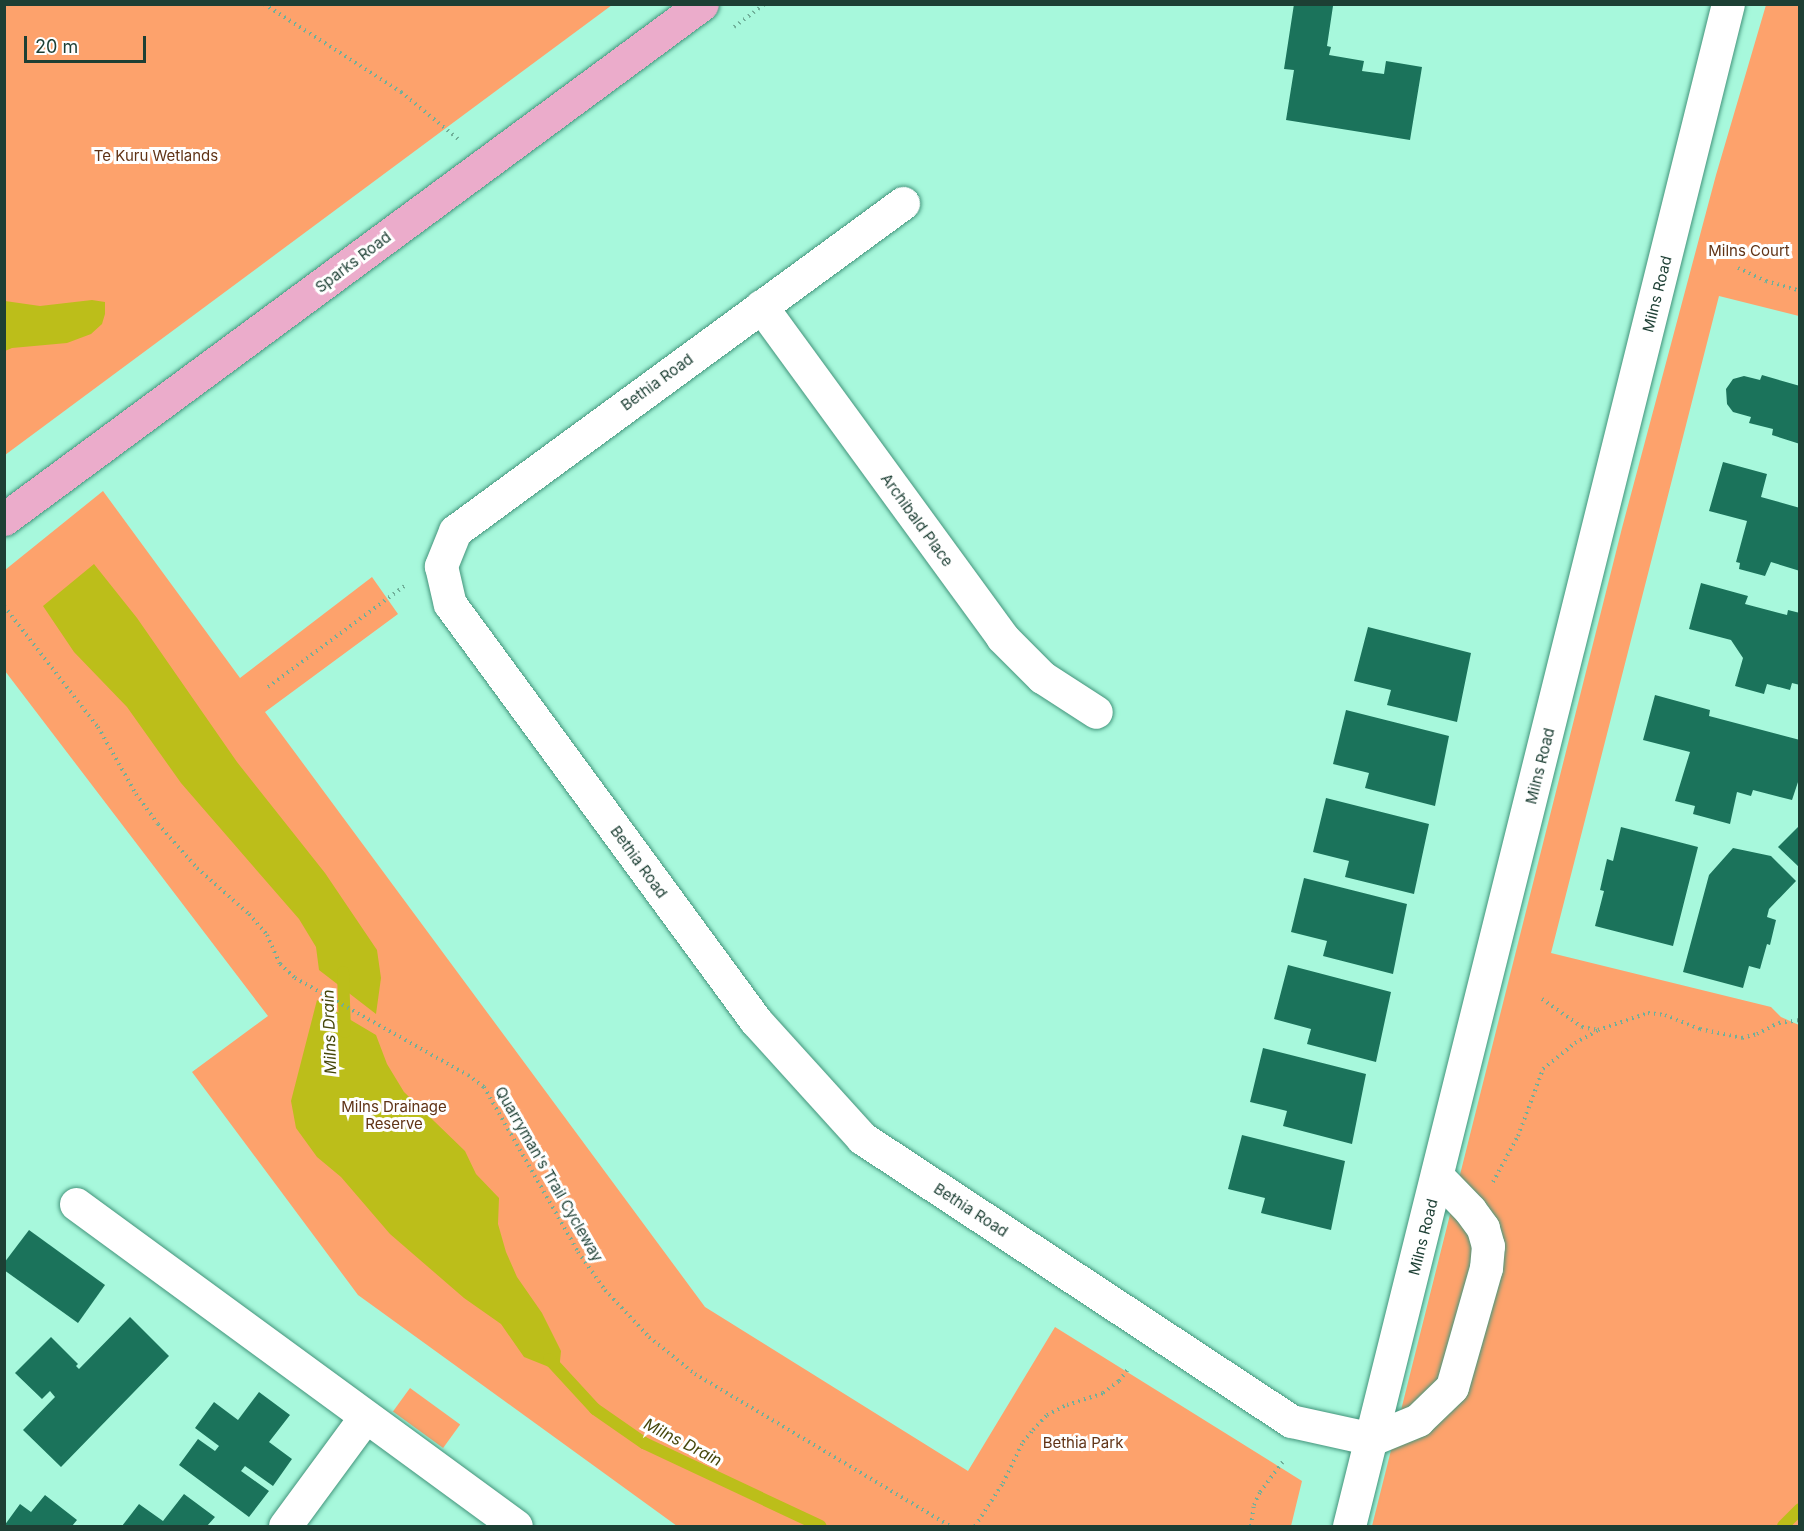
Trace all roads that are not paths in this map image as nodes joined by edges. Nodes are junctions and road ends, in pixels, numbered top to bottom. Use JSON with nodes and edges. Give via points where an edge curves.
{"nodes":[{"id":1,"x":702,"y":4,"type":"edge"},
{"id":2,"x":1728,"y":4,"type":"edge"},
{"id":3,"x":903,"y":203,"type":"dead end"},
{"id":4,"x":761,"y":306,"type":"junction"},
{"id":5,"x":4,"y":519,"type":"edge"},
{"id":6,"x":1096,"y":712,"type":"dead end"},
{"id":7,"x":1438,"y":1177,"type":"junction"},
{"id":8,"x":76,"y":1204,"type":"dead end"},
{"id":9,"x":365,"y":1416,"type":"junction"},
{"id":10,"x":1372,"y":1439,"type":"junction"},
{"id":11,"x":285,"y":1527,"type":"edge"},
{"id":12,"x":516,"y":1527,"type":"edge"},
{"id":13,"x":1349,"y":1527,"type":"edge"}],
"edges":[{"from":1,"to":5,"type":"main road","name":"Sparks Road"},
{"from":2,"to":7,"type":"street","name":"Milns Road"},
{"from":3,"to":4,"type":"street","name":"Bethia Road"},
{"from":4,"to":6,"type":"street","name":"Archibald Place","via":[[1002,637],[1042,676]]},
{"from":4,"to":10,"type":"street","name":"Bethia Road","via":[[455,531],[441,566],[450,604],[756,1021],[862,1138],[1291,1421]]},
{"from":7,"to":10,"type":"street","name":"Milns Road"},
{"from":7,"to":10,"type":"street","via":[[1483,1228],[1488,1246],[1486,1268],[1452,1388],[1418,1420]]},
{"from":8,"to":9,"type":"street"},
{"from":9,"to":11,"type":"street"},
{"from":9,"to":12,"type":"street"},
{"from":10,"to":13,"type":"street","name":"Milns Road"}]}
